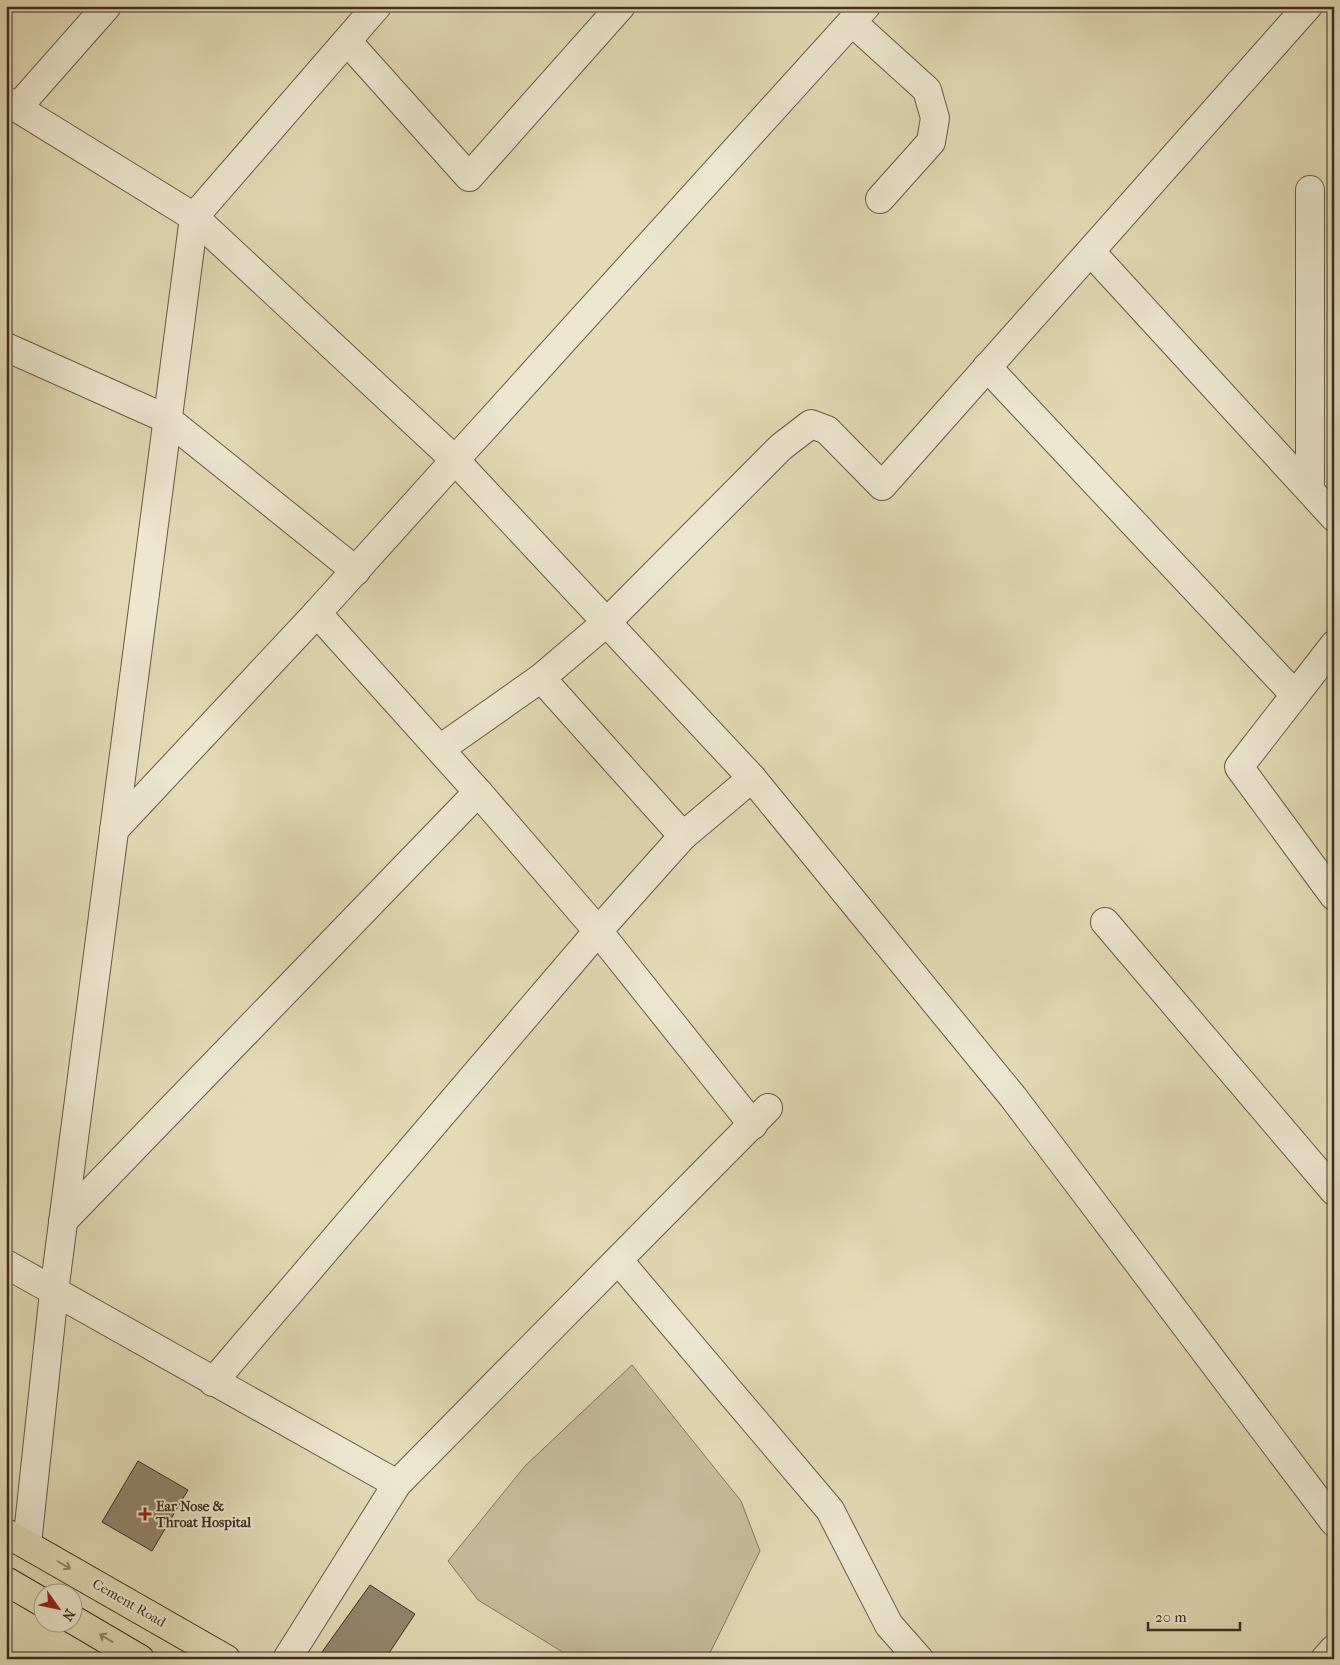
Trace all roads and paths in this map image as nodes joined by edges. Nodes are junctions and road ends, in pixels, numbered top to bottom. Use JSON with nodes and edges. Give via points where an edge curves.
{"nodes":[{"id":1,"x":107,"y":6,"type":"edge"},
{"id":2,"x":378,"y":6,"type":"edge"},
{"id":3,"x":621,"y":6,"type":"edge"},
{"id":4,"x":1308,"y":6,"type":"edge"},
{"id":5,"x":859,"y":14,"type":"edge"},
{"id":6,"x":347,"y":41,"type":"junction"},
{"id":7,"x":12,"y":105,"type":"edge"},
{"id":8,"x":1310,"y":190,"type":"dead end"},
{"id":9,"x":880,"y":199,"type":"dead end"},
{"id":10,"x":194,"y":217,"type":"junction"},
{"id":11,"x":1091,"y":252,"type":"junction"},
{"id":12,"x":6,"y":347,"type":"edge"},
{"id":13,"x":987,"y":367,"type":"junction"},
{"id":14,"x":167,"y":419,"type":"junction"},
{"id":15,"x":455,"y":460,"type":"junction"},
{"id":16,"x":1310,"y":489,"type":"junction"},
{"id":17,"x":1334,"y":517,"type":"edge"},
{"id":18,"x":356,"y":571,"type":"junction"},
{"id":19,"x":317,"y":613,"type":"junction"},
{"id":20,"x":608,"y":621,"type":"junction"},
{"id":21,"x":1334,"y":645,"type":"edge"},
{"id":22,"x":541,"y":678,"type":"junction"},
{"id":23,"x":1295,"y":695,"type":"junction"},
{"id":24,"x":440,"y":749,"type":"junction"},
{"id":25,"x":752,"y":778,"type":"junction"},
{"id":26,"x":478,"y":792,"type":"junction"},
{"id":27,"x":114,"y":830,"type":"junction"},
{"id":28,"x":683,"y":836,"type":"junction"},
{"id":29,"x":1334,"y":896,"type":"edge"},
{"id":30,"x":1106,"y":922,"type":"dead end"},
{"id":31,"x":598,"y":931,"type":"junction"},
{"id":32,"x":1334,"y":1191,"type":"edge"},
{"id":33,"x":63,"y":1221,"type":"junction"},
{"id":34,"x":619,"y":1261,"type":"junction"},
{"id":35,"x":6,"y":1264,"type":"edge"},
{"id":36,"x":54,"y":1292,"type":"junction"},
{"id":37,"x":213,"y":1382,"type":"junction"},
{"id":38,"x":397,"y":1484,"type":"junction"},
{"id":39,"x":1334,"y":1522,"type":"edge"},
{"id":40,"x":17,"y":1538,"type":"edge"},
{"id":41,"x":6,"y":1581,"type":"edge"},
{"id":42,"x":32,"y":1596,"type":"edge"},
{"id":43,"x":82,"y":1625,"type":"edge"},
{"id":44,"x":1334,"y":1649,"type":"edge"},
{"id":45,"x":140,"y":1659,"type":"edge"},
{"id":46,"x":226,"y":1659,"type":"edge"},
{"id":47,"x":287,"y":1659,"type":"edge"},
{"id":48,"x":919,"y":1659,"type":"edge"},
{"id":49,"x":1325,"y":1659,"type":"edge"}],
"edges":[{"from":1,"to":7,"type":"street"},
{"from":2,"to":6,"type":"street"},
{"from":3,"to":6,"type":"street","via":[[469,177]]},
{"from":4,"to":11,"type":"street"},
{"from":5,"to":9,"type":"street","via":[[927,90],[935,118],[931,142]]},
{"from":5,"to":15,"type":"street"},
{"from":6,"to":10,"type":"street"},
{"from":7,"to":10,"type":"street"},
{"from":8,"to":16,"type":"street"},
{"from":10,"to":14,"type":"street"},
{"from":10,"to":15,"type":"street"},
{"from":11,"to":13,"type":"street"},
{"from":11,"to":16,"type":"street"},
{"from":12,"to":14,"type":"street"},
{"from":13,"to":20,"type":"street","via":[[882,486],[827,430],[811,424],[781,447]]},
{"from":13,"to":23,"type":"street"},
{"from":14,"to":18,"type":"street"},
{"from":14,"to":27,"type":"street"},
{"from":15,"to":18,"type":"street"},
{"from":15,"to":20,"type":"street"},
{"from":16,"to":17,"type":"street"},
{"from":18,"to":19,"type":"street"},
{"from":19,"to":24,"type":"street"},
{"from":19,"to":27,"type":"street"},
{"from":20,"to":22,"type":"street"},
{"from":20,"to":25,"type":"street"},
{"from":21,"to":23,"type":"street"},
{"from":22,"to":24,"type":"street"},
{"from":22,"to":28,"type":"street"},
{"from":23,"to":29,"type":"street","via":[[1239,767]]},
{"from":24,"to":26,"type":"street"},
{"from":25,"to":28,"type":"street"},
{"from":25,"to":39,"type":"street","via":[[1012,1097]]},
{"from":26,"to":31,"type":"street"},
{"from":26,"to":33,"type":"street"},
{"from":27,"to":33,"type":"street"},
{"from":28,"to":31,"type":"street"},
{"from":30,"to":32,"type":"street"},
{"from":31,"to":34,"type":"street","via":[[761,1117]]},
{"from":31,"to":37,"type":"street"},
{"from":33,"to":36,"type":"street"},
{"from":34,"to":38,"type":"street"},
{"from":34,"to":48,"type":"street","via":[[830,1510],[889,1625]]},
{"from":35,"to":36,"type":"street"},
{"from":36,"to":37,"type":"street"},
{"from":36,"to":40,"type":"street"},
{"from":37,"to":38,"type":"street"},
{"from":38,"to":47,"type":"street"},
{"from":40,"to":46,"type":"main road","name":"Cement Road","one_way":true},
{"from":41,"to":42,"type":"main road"},
{"from":45,"to":43,"type":"main road","one_way":true},
{"from":44,"to":49,"type":"street"}]}
